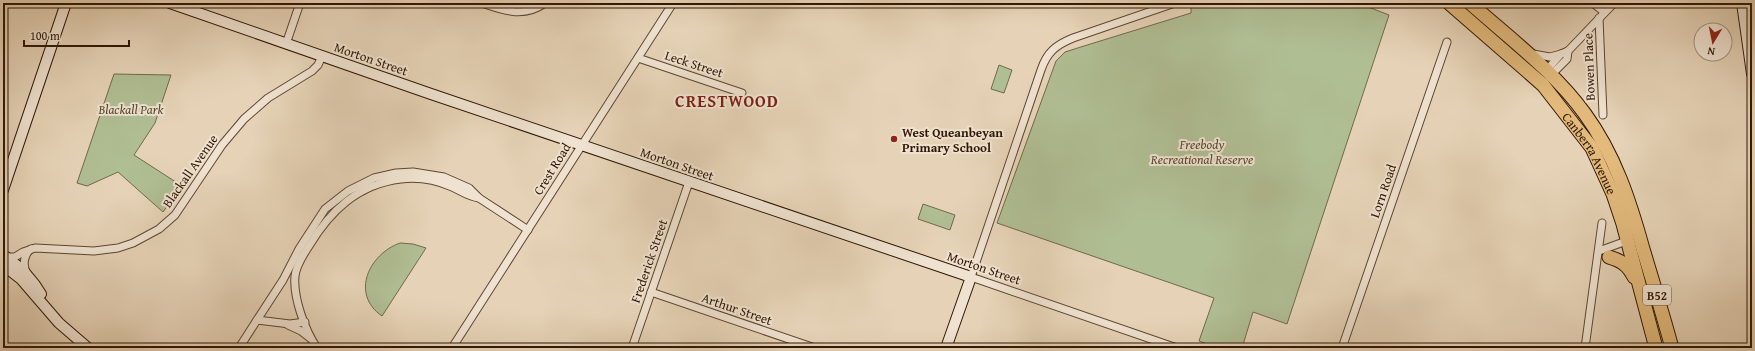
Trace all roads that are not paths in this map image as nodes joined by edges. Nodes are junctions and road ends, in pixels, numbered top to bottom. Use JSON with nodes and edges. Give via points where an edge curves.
{"nodes":[{"id":1,"x":66,"y":3,"type":"edge"},
{"id":2,"x":170,"y":3,"type":"edge"},
{"id":3,"x":300,"y":3,"type":"edge"},
{"id":4,"x":482,"y":3,"type":"edge"},
{"id":5,"x":545,"y":3,"type":"edge"},
{"id":6,"x":673,"y":3,"type":"edge"},
{"id":7,"x":1175,"y":3,"type":"edge"},
{"id":8,"x":1449,"y":3,"type":"edge"},
{"id":9,"x":1470,"y":3,"type":"edge"},
{"id":10,"x":1593,"y":3,"type":"edge"},
{"id":11,"x":1614,"y":3,"type":"edge"},
{"id":12,"x":1742,"y":3,"type":"edge"},
{"id":13,"x":190,"y":6,"type":"edge"},
{"id":14,"x":1602,"y":15,"type":"junction"},
{"id":15,"x":1447,"y":42,"type":"dead end"},
{"id":16,"x":286,"y":44,"type":"junction"},
{"id":17,"x":1568,"y":51,"type":"junction"},
{"id":18,"x":1525,"y":52,"type":"junction"},
{"id":19,"x":1561,"y":54,"type":"junction"},
{"id":20,"x":322,"y":56,"type":"junction"},
{"id":21,"x":638,"y":58,"type":"junction"},
{"id":22,"x":1752,"y":74,"type":"edge"},
{"id":23,"x":1545,"y":78,"type":"junction"},
{"id":24,"x":742,"y":93,"type":"dead end"},
{"id":25,"x":1603,"y":115,"type":"dead end"},
{"id":26,"x":582,"y":145,"type":"junction"},
{"id":27,"x":5,"y":175,"type":"edge"},
{"id":28,"x":689,"y":182,"type":"junction"},
{"id":29,"x":3,"y":190,"type":"edge"},
{"id":30,"x":479,"y":198,"type":"junction"},
{"id":31,"x":1602,"y":223,"type":"dead end"},
{"id":32,"x":528,"y":230,"type":"junction"},
{"id":33,"x":1635,"y":243,"type":"junction"},
{"id":34,"x":31,"y":249,"type":"junction"},
{"id":35,"x":1602,"y":256,"type":"junction"},
{"id":36,"x":4,"y":259,"type":"edge"},
{"id":37,"x":296,"y":270,"type":"junction"},
{"id":38,"x":27,"y":273,"type":"junction"},
{"id":39,"x":970,"y":278,"type":"junction"},
{"id":40,"x":283,"y":280,"type":"junction"},
{"id":41,"x":1639,"y":287,"type":"junction"},
{"id":42,"x":651,"y":292,"type":"junction"},
{"id":43,"x":257,"y":320,"type":"junction"},
{"id":44,"x":305,"y":322,"type":"junction"},
{"id":45,"x":59,"y":323,"type":"junction"},
{"id":46,"x":281,"y":323,"type":"junction"},
{"id":47,"x":311,"y":339,"type":"junction"},
{"id":48,"x":88,"y":348,"type":"edge"},
{"id":49,"x":239,"y":348,"type":"edge"},
{"id":50,"x":317,"y":348,"type":"edge"},
{"id":51,"x":452,"y":348,"type":"edge"},
{"id":52,"x":632,"y":348,"type":"edge"},
{"id":53,"x":815,"y":348,"type":"edge"},
{"id":54,"x":946,"y":348,"type":"edge"},
{"id":55,"x":1177,"y":348,"type":"edge"},
{"id":56,"x":1342,"y":348,"type":"edge"},
{"id":57,"x":1585,"y":348,"type":"edge"},
{"id":58,"x":1656,"y":348,"type":"edge"},
{"id":59,"x":1672,"y":348,"type":"edge"}],
"edges":[{"from":1,"to":27,"type":"street"},
{"from":2,"to":13,"type":"street","name":"Morton Street"},
{"from":3,"to":16,"type":"street"},
{"from":4,"to":5,"type":"street","via":[[516,13],[538,8]]},
{"from":6,"to":21,"type":"street","name":"Crest Road"},
{"from":7,"to":39,"type":"street","via":[[1072,38],[1060,43],[1048,54]]},
{"from":8,"to":23,"type":"highway","name":"Canberra Avenue","number":"B52"},
{"from":9,"to":18,"type":"highway","name":"Canberra Avenue","number":"B52"},
{"from":10,"to":14,"type":"street"},
{"from":11,"to":14,"type":"street"},
{"from":12,"to":22,"type":"street"},
{"from":13,"to":16,"type":"street","name":"Morton Street"},
{"from":14,"to":17,"type":"street"},
{"from":14,"to":25,"type":"street","name":"Bowen Place"},
{"from":15,"to":56,"type":"street","name":"Lorn Road"},
{"from":16,"to":20,"type":"street","name":"Morton Street"},
{"from":17,"to":19,"type":"street"},
{"from":17,"to":23,"type":"street","via":[[1567,58]]},
{"from":18,"to":19,"type":"street","via":[[1543,57]]},
{"from":18,"to":23,"type":"highway","name":"Canberra Avenue","number":"B52"},
{"from":19,"to":23,"type":"street"},
{"from":20,"to":26,"type":"street","name":"Morton Street"},
{"from":20,"to":34,"type":"street","name":"Blackall Avenue","via":[[312,71],[268,98],[244,119],[222,144],[174,216],[159,229],[133,243],[110,250]]},
{"from":21,"to":24,"type":"street","name":"Leck Street"},
{"from":21,"to":26,"type":"street","name":"Crest Road"},
{"from":23,"to":33,"type":"highway","name":"Canberra Avenue","number":"B52","via":[[1585,113],[1620,175],[1636,220]]},
{"from":26,"to":28,"type":"street","name":"Morton Street"},
{"from":26,"to":32,"type":"street","name":"Crest Road"},
{"from":27,"to":29,"type":"street"},
{"from":28,"to":39,"type":"street","name":"Morton Street"},
{"from":28,"to":42,"type":"street","name":"Frederick Street"},
{"from":30,"to":32,"type":"street"},
{"from":30,"to":37,"type":"street","via":[[445,184],[417,179],[395,180],[368,188],[344,202],[329,217],[316,234]]},
{"from":30,"to":40,"type":"street","via":[[464,185],[431,173],[396,172],[374,178],[348,191],[325,210],[294,256]]},
{"from":31,"to":35,"type":"street"},
{"from":32,"to":51,"type":"street","name":"Crest Road"},
{"from":33,"to":35,"type":"street"},
{"from":33,"to":35,"type":"street"},
{"from":33,"to":41,"type":"highway","name":"Canberra Avenue","number":"B52"},
{"from":33,"to":59,"type":"highway","name":"Canberra Avenue","number":"B52"},
{"from":34,"to":36,"type":"street","name":"Blackall Avenue","via":[[13,258]]},
{"from":34,"to":38,"type":"street","via":[[25,261],[24,268]]},
{"from":35,"to":41,"type":"highway","via":[[1627,265]]},
{"from":35,"to":57,"type":"street"},
{"from":36,"to":38,"type":"street"},
{"from":36,"to":45,"type":"street"},
{"from":37,"to":40,"type":"street"},
{"from":37,"to":44,"type":"street","via":[[296,295]]},
{"from":38,"to":45,"type":"street"},
{"from":39,"to":54,"type":"street"},
{"from":39,"to":55,"type":"street","name":"Morton Street"},
{"from":40,"to":43,"type":"street"},
{"from":41,"to":58,"type":"highway","name":"Canberra Avenue","number":"B52"},
{"from":42,"to":52,"type":"street","name":"Frederick Street"},
{"from":42,"to":53,"type":"street","name":"Arthur Street"},
{"from":43,"to":46,"type":"street"},
{"from":43,"to":49,"type":"street"},
{"from":44,"to":46,"type":"street"},
{"from":44,"to":47,"type":"street"},
{"from":45,"to":48,"type":"street"},
{"from":46,"to":47,"type":"street","via":[[297,329]]},
{"from":47,"to":50,"type":"street"}]}
